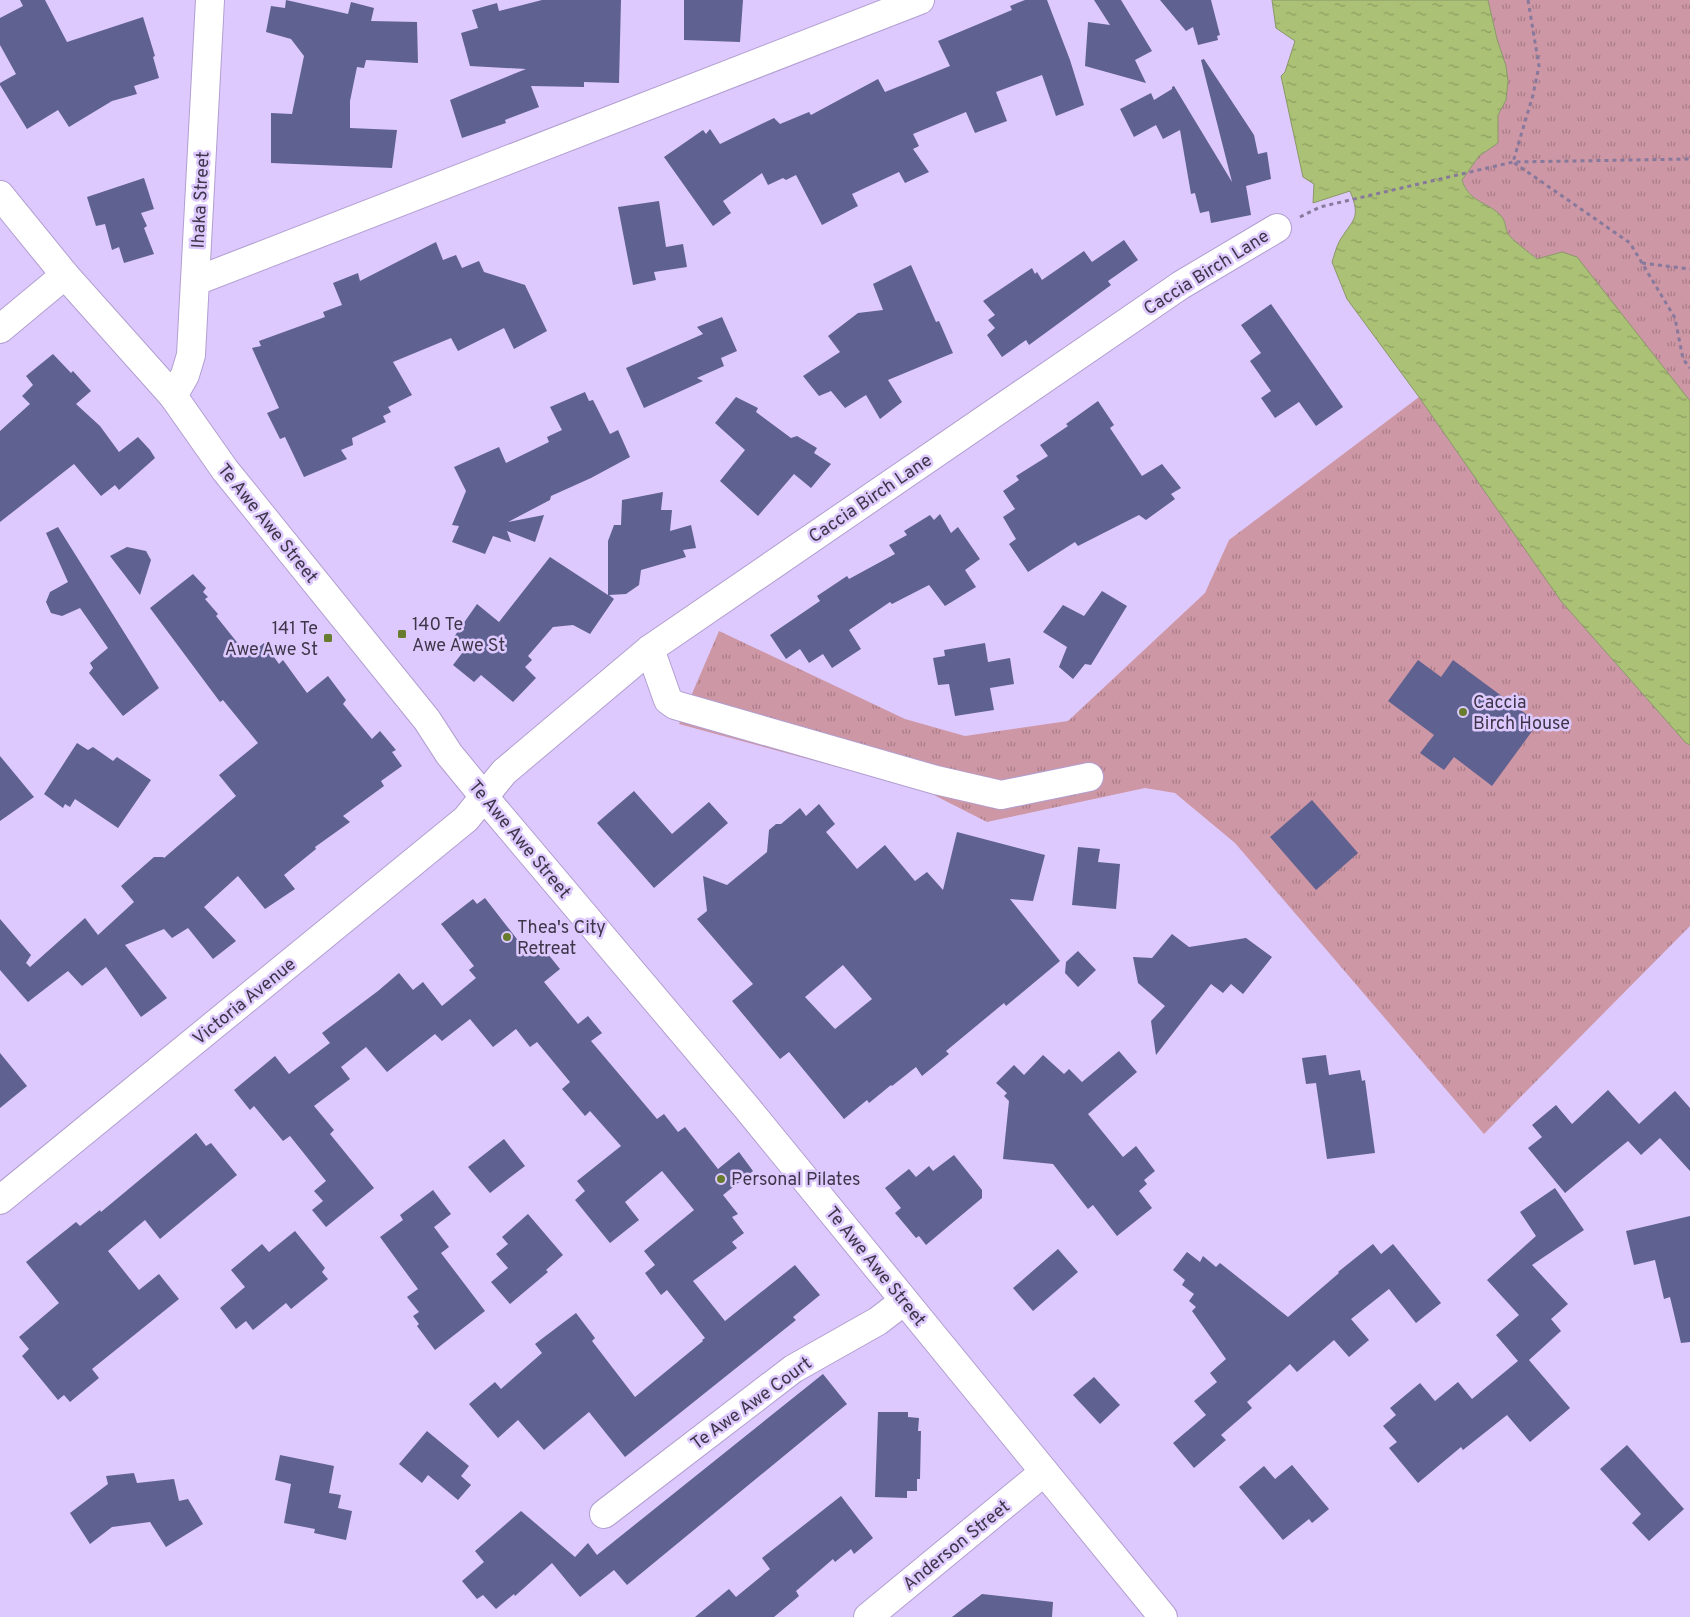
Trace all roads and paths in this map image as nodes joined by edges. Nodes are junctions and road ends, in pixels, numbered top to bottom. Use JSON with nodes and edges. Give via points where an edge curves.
{"nodes":[{"id":1,"x":210,"y":0,"type":"edge"},
{"id":2,"x":920,"y":0,"type":"edge"},
{"id":3,"x":1528,"y":0,"type":"edge"},
{"id":4,"x":1690,"y":159,"type":"edge"},
{"id":5,"x":1513,"y":162,"type":"junction"},
{"id":6,"x":0,"y":196,"type":"edge"},
{"id":7,"x":1278,"y":228,"type":"joint"},
{"id":8,"x":1642,"y":263,"type":"junction"},
{"id":9,"x":1690,"y":269,"type":"edge"},
{"id":10,"x":65,"y":275,"type":"junction"},
{"id":11,"x":196,"y":281,"type":"junction"},
{"id":12,"x":0,"y":329,"type":"edge"},
{"id":13,"x":1690,"y":368,"type":"edge"},
{"id":14,"x":173,"y":396,"type":"junction"},
{"id":15,"x":650,"y":649,"type":"junction"},
{"id":16,"x":1090,"y":777,"type":"dead end"},
{"id":17,"x":485,"y":798,"type":"junction"},
{"id":18,"x":0,"y":1200,"type":"edge"},
{"id":19,"x":904,"y":1301,"type":"junction"},
{"id":20,"x":1044,"y":1472,"type":"junction"},
{"id":21,"x":604,"y":1514,"type":"dead end"},
{"id":22,"x":868,"y":1617,"type":"edge"},
{"id":23,"x":1163,"y":1617,"type":"edge"}],
"edges":[{"from":1,"to":11,"type":"street","name":"Ihaka Street"},
{"from":2,"to":11,"type":"street"},
{"from":3,"to":5,"type":"path","via":[[1540,66]]},
{"from":4,"to":5,"type":"path"},
{"from":5,"to":7,"type":"path","via":[[1320,207]]},
{"from":5,"to":8,"type":"path","via":[[1630,243]]},
{"from":6,"to":10,"type":"street","name":"Te Awe Awe Street"},
{"from":7,"to":15,"type":"street","name":"Caccia Birch Lane","via":[[1181,285]]},
{"from":8,"to":9,"type":"path"},
{"from":8,"to":13,"type":"path","via":[[1675,318],[1683,359]]},
{"from":10,"to":12,"type":"street"},
{"from":10,"to":14,"type":"street","name":"Te Awe Awe Street"},
{"from":11,"to":14,"type":"street","name":"Ihaka Street","via":[[192,355]]},
{"from":14,"to":17,"type":"street","name":"Te Awe Awe Street","via":[[224,470],[427,720]]},
{"from":15,"to":16,"type":"street","via":[[668,700],[675,705],[936,780],[1001,795]]},
{"from":15,"to":17,"type":"street","name":"Caccia Birch Lane","via":[[504,772]]},
{"from":17,"to":18,"type":"street","name":"Victoria Avenue","via":[[466,819]]},
{"from":17,"to":19,"type":"street","name":"Te Awe Awe Street","via":[[747,1108]]},
{"from":19,"to":20,"type":"street","name":"Te Awe Awe Street"},
{"from":19,"to":21,"type":"street","name":"Te Awe Awe Court","via":[[878,1321],[793,1369]]},
{"from":20,"to":22,"type":"street","name":"Anderson Street"},
{"from":20,"to":23,"type":"street","name":"Te Awe Awe Street"}]}
